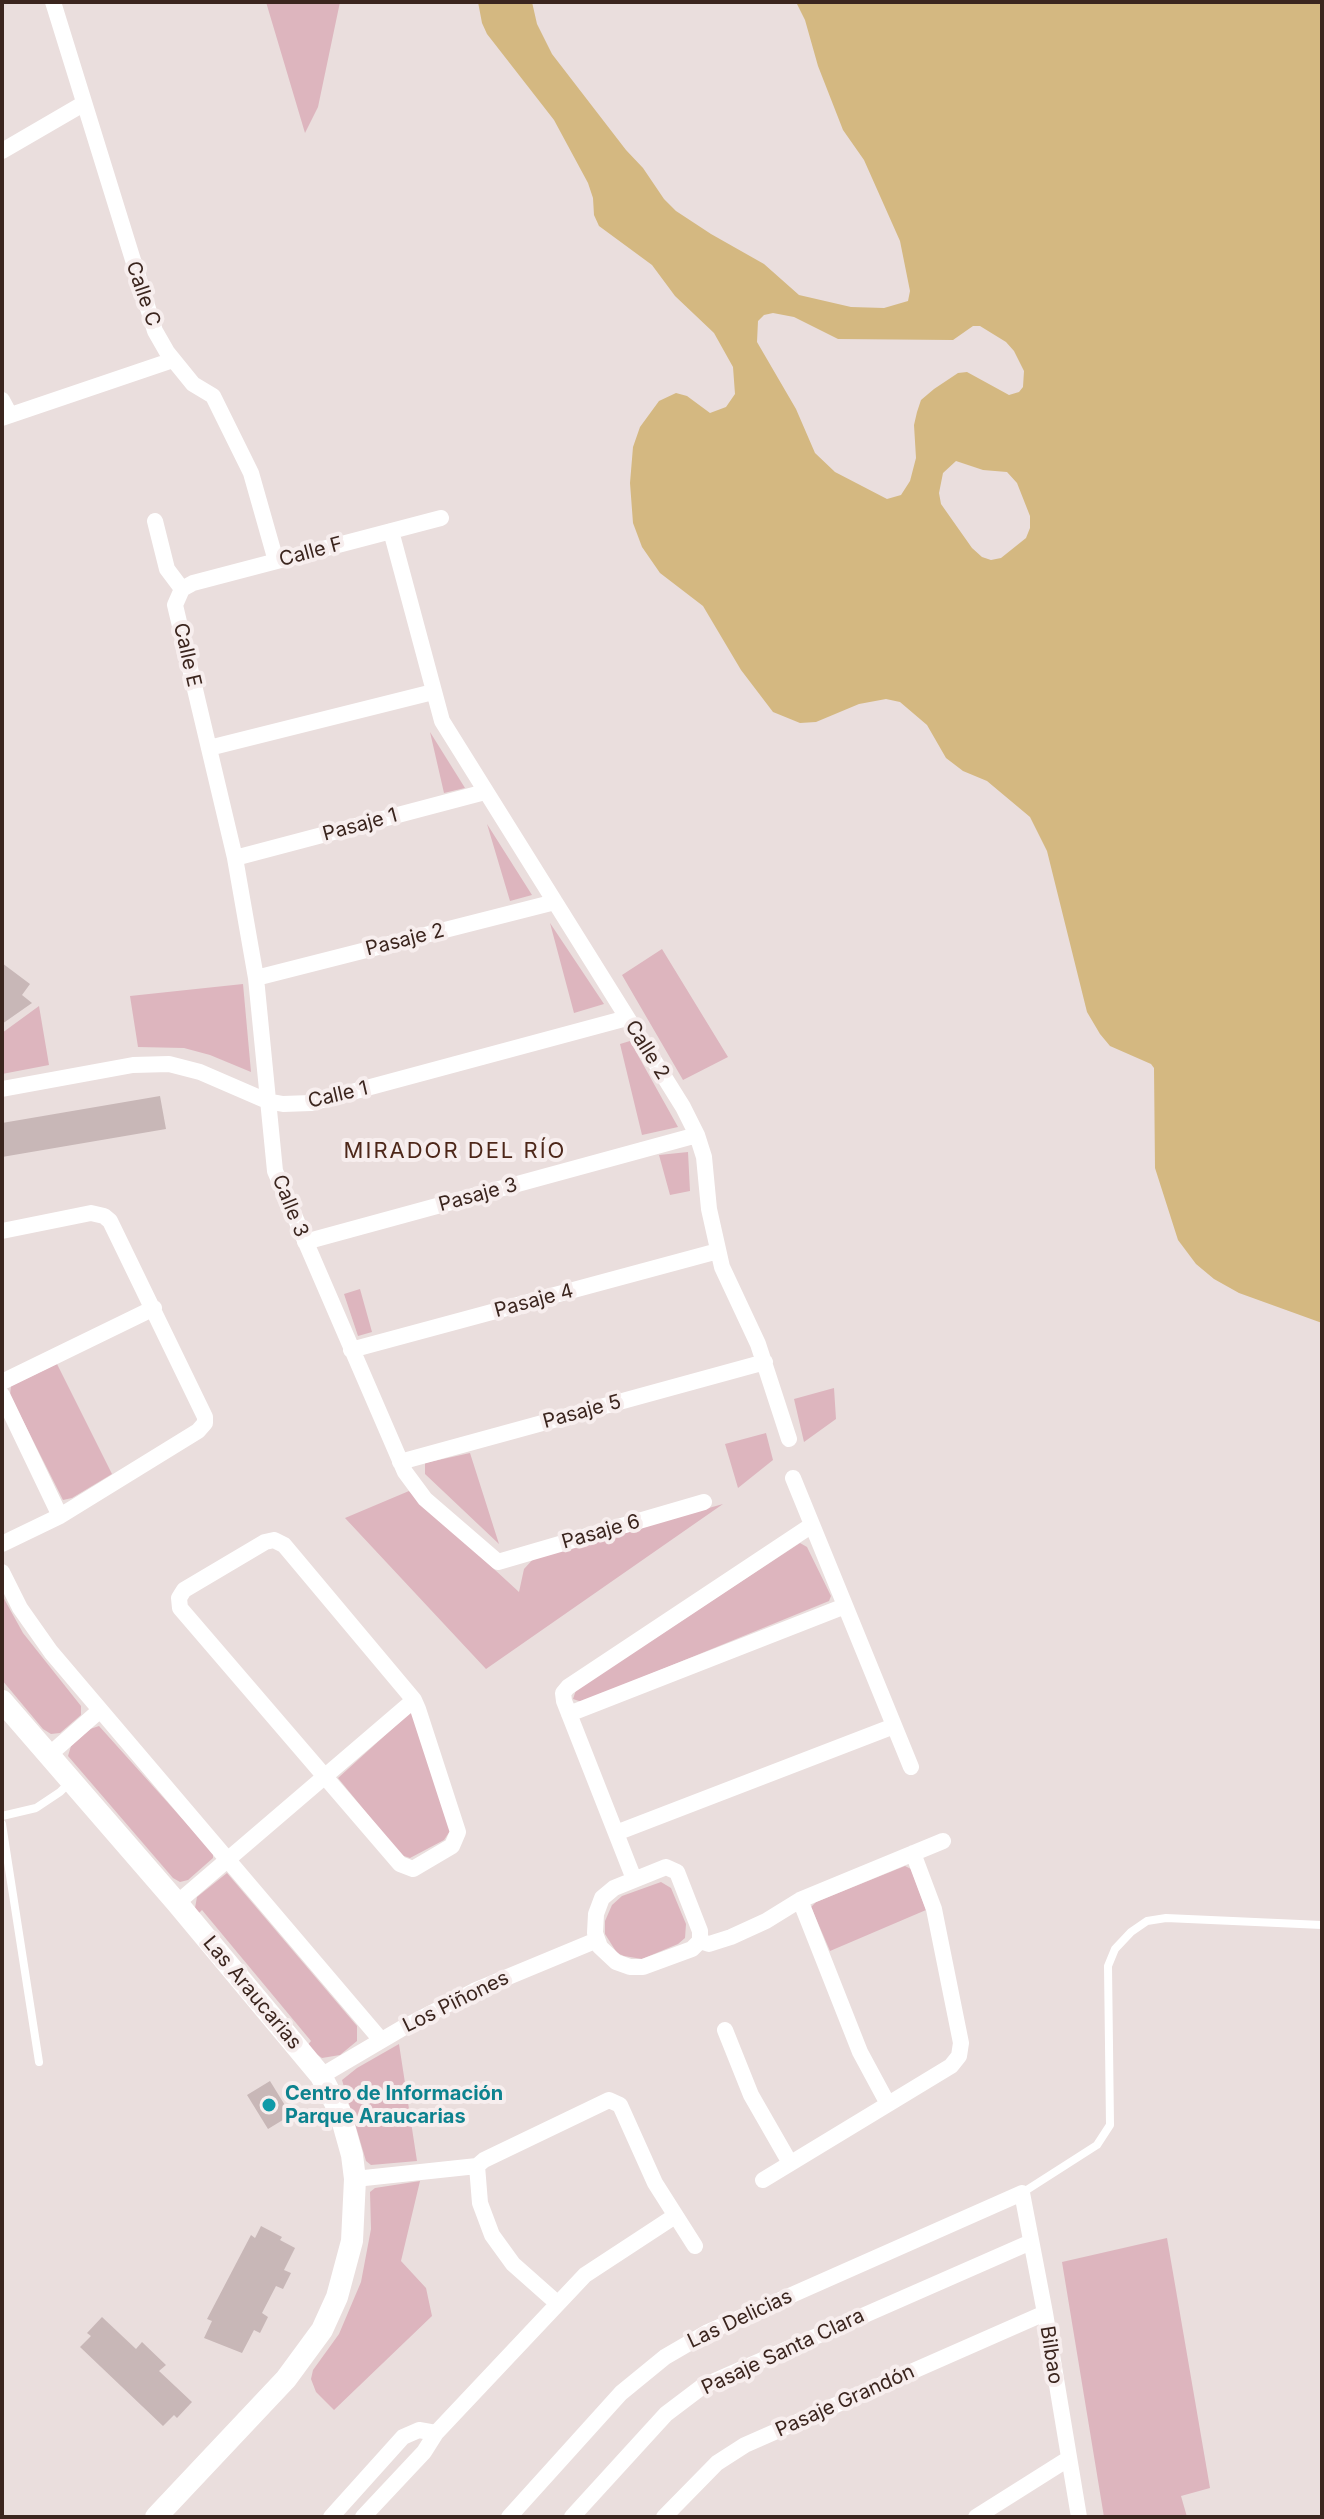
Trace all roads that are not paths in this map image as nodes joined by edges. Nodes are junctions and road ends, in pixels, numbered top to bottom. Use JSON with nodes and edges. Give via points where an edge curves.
{"nodes":[{"id":1,"x":53,"y":2,"type":"edge"},
{"id":2,"x":83,"y":104,"type":"junction"},
{"id":3,"x":2,"y":151,"type":"edge"},
{"id":4,"x":173,"y":360,"type":"junction"},
{"id":5,"x":5,"y":411,"type":"edge"},
{"id":6,"x":441,"y":518,"type":"dead end"},
{"id":7,"x":155,"y":521,"type":"dead end"},
{"id":8,"x":391,"y":531,"type":"junction"},
{"id":9,"x":276,"y":561,"type":"junction"},
{"id":10,"x":182,"y":589,"type":"junction"},
{"id":11,"x":433,"y":692,"type":"junction"},
{"id":12,"x":209,"y":748,"type":"junction"},
{"id":13,"x":485,"y":792,"type":"junction"},
{"id":14,"x":235,"y":858,"type":"junction"},
{"id":15,"x":555,"y":902,"type":"junction"},
{"id":16,"x":256,"y":978,"type":"junction"},
{"id":17,"x":627,"y":1018,"type":"junction"},
{"id":18,"x":2,"y":1089,"type":"edge"},
{"id":19,"x":267,"y":1101,"type":"junction"},
{"id":20,"x":697,"y":1135,"type":"junction"},
{"id":21,"x":2,"y":1231,"type":"edge"},
{"id":22,"x":305,"y":1242,"type":"junction"},
{"id":23,"x":718,"y":1251,"type":"junction"},
{"id":24,"x":154,"y":1308,"type":"junction"},
{"id":25,"x":351,"y":1350,"type":"junction"},
{"id":26,"x":765,"y":1362,"type":"junction"},
{"id":27,"x":2,"y":1382,"type":"edge"},
{"id":28,"x":2,"y":1395,"type":"edge"},
{"id":29,"x":789,"y":1439,"type":"dead end"},
{"id":30,"x":400,"y":1462,"type":"junction"},
{"id":31,"x":793,"y":1478,"type":"dead end"},
{"id":32,"x":704,"y":1502,"type":"dead end"},
{"id":33,"x":60,"y":1516,"type":"junction"},
{"id":34,"x":812,"y":1525,"type":"junction"},
{"id":35,"x":2,"y":1544,"type":"edge"},
{"id":36,"x":498,"y":1562,"type":"joint"},
{"id":37,"x":2,"y":1572,"type":"edge"},
{"id":38,"x":845,"y":1606,"type":"junction"},
{"id":39,"x":414,"y":1700,"type":"junction"},
{"id":40,"x":2,"y":1701,"type":"edge"},
{"id":41,"x":99,"y":1711,"type":"junction"},
{"id":42,"x":569,"y":1714,"type":"junction"},
{"id":43,"x":894,"y":1726,"type":"junction"},
{"id":44,"x":49,"y":1755,"type":"junction"},
{"id":45,"x":911,"y":1767,"type":"dead end"},
{"id":46,"x":324,"y":1777,"type":"junction"},
{"id":47,"x":71,"y":1780,"type":"junction"},
{"id":48,"x":2,"y":1816,"type":"edge"},
{"id":49,"x":2,"y":1824,"type":"edge"},
{"id":50,"x":616,"y":1833,"type":"junction"},
{"id":51,"x":943,"y":1841,"type":"dead end"},
{"id":52,"x":913,"y":1853,"type":"junction"},
{"id":53,"x":228,"y":1859,"type":"junction"},
{"id":54,"x":634,"y":1879,"type":"junction"},
{"id":55,"x":800,"y":1900,"type":"junction"},
{"id":56,"x":177,"y":1903,"type":"junction"},
{"id":57,"x":1322,"y":1925,"type":"edge"},
{"id":58,"x":597,"y":1940,"type":"junction"},
{"id":59,"x":700,"y":1941,"type":"junction"},
{"id":60,"x":725,"y":2030,"type":"dead end"},
{"id":61,"x":381,"y":2040,"type":"junction"},
{"id":62,"x":39,"y":2062,"type":"dead end"},
{"id":63,"x":321,"y":2076,"type":"junction"},
{"id":64,"x":888,"y":2104,"type":"junction"},
{"id":65,"x":790,"y":2163,"type":"junction"},
{"id":66,"x":477,"y":2166,"type":"junction"},
{"id":67,"x":355,"y":2179,"type":"junction"},
{"id":68,"x":763,"y":2180,"type":"dead end"},
{"id":69,"x":1022,"y":2193,"type":"junction"},
{"id":70,"x":675,"y":2216,"type":"junction"},
{"id":71,"x":1031,"y":2242,"type":"junction"},
{"id":72,"x":695,"y":2246,"type":"dead end"},
{"id":73,"x":557,"y":2303,"type":"junction"},
{"id":74,"x":1045,"y":2313,"type":"junction"},
{"id":75,"x":436,"y":2433,"type":"junction"},
{"id":76,"x":1068,"y":2459,"type":"junction"},
{"id":77,"x":156,"y":2517,"type":"edge"},
{"id":78,"x":331,"y":2517,"type":"edge"},
{"id":79,"x":363,"y":2517,"type":"edge"},
{"id":80,"x":509,"y":2517,"type":"edge"},
{"id":81,"x":572,"y":2517,"type":"edge"},
{"id":82,"x":664,"y":2517,"type":"edge"},
{"id":83,"x":976,"y":2517,"type":"edge"},
{"id":84,"x":1079,"y":2517,"type":"edge"}],
"edges":[{"from":1,"to":2,"type":"street","name":"Calle C"},
{"from":2,"to":3,"type":"street"},
{"from":2,"to":4,"type":"street","name":"Calle C","via":[[149,318]]},
{"from":4,"to":5,"type":"street"},
{"from":4,"to":9,"type":"street","name":"Calle C","via":[[193,384],[213,396],[245,458]]},
{"from":6,"to":8,"type":"street","name":"Calle F"},
{"from":7,"to":10,"type":"street","via":[[167,569]]},
{"from":8,"to":9,"type":"street","name":"Calle F"},
{"from":8,"to":11,"type":"street"},
{"from":9,"to":10,"type":"street","name":"Calle F"},
{"from":10,"to":12,"type":"street","name":"Calle E","via":[[175,605]]},
{"from":11,"to":12,"type":"street"},
{"from":11,"to":13,"type":"street","name":"Calle 2","via":[[447,730]]},
{"from":12,"to":14,"type":"street","name":"Calle 3"},
{"from":13,"to":14,"type":"street","name":"Pasaje 1"},
{"from":13,"to":15,"type":"street","name":"Calle 2"},
{"from":14,"to":16,"type":"street","name":"Calle 3"},
{"from":15,"to":16,"type":"street","name":"Pasaje 2"},
{"from":15,"to":17,"type":"street","name":"Calle 2"},
{"from":16,"to":19,"type":"street","name":"Calle 3"},
{"from":17,"to":19,"type":"street","name":"Calle 1","via":[[326,1099]]},
{"from":17,"to":20,"type":"street","name":"Calle 2"},
{"from":18,"to":19,"type":"street","name":"Calle 1","via":[[133,1065],[169,1064]]},
{"from":19,"to":22,"type":"street","name":"Calle 3","via":[[275,1171]]},
{"from":20,"to":22,"type":"street","name":"Pasaje 3"},
{"from":20,"to":23,"type":"street","name":"Calle 2"},
{"from":21,"to":24,"type":"street","via":[[91,1213],[104,1216],[114,1226]]},
{"from":22,"to":25,"type":"street","name":"Calle 3"},
{"from":23,"to":25,"type":"street","name":"Pasaje 4"},
{"from":23,"to":26,"type":"street","name":"Calle 2"},
{"from":24,"to":27,"type":"street"},
{"from":24,"to":33,"type":"street","via":[[205,1423]]},
{"from":25,"to":30,"type":"street","name":"Calle 3"},
{"from":26,"to":29,"type":"street","name":"Calle 2"},
{"from":26,"to":30,"type":"street","name":"Pasaje 5"},
{"from":28,"to":33,"type":"street"},
{"from":30,"to":36,"type":"street","name":"Calle 3","via":[[425,1499]]},
{"from":31,"to":34,"type":"street"},
{"from":32,"to":36,"type":"street","name":"Pasaje 6"},
{"from":33,"to":35,"type":"street"},
{"from":34,"to":38,"type":"street"},
{"from":34,"to":42,"type":"street","via":[[568,1687],[563,1697]]},
{"from":37,"to":41,"type":"street","via":[[37,1635]]},
{"from":38,"to":42,"type":"street"},
{"from":38,"to":43,"type":"street"},
{"from":39,"to":46,"type":"street"},
{"from":39,"to":46,"type":"street","via":[[457,1826],[452,1846],[417,1867],[403,1868]]},
{"from":39,"to":46,"type":"street","via":[[279,1542],[265,1542],[184,1590],[179,1603],[183,1612]]},
{"from":40,"to":44,"type":"street","name":"Las Araucarias"},
{"from":41,"to":44,"type":"street"},
{"from":41,"to":53,"type":"street"},
{"from":42,"to":50,"type":"street"},
{"from":43,"to":45,"type":"street"},
{"from":43,"to":50,"type":"street"},
{"from":44,"to":47,"type":"street","name":"Las Araucarias"},
{"from":46,"to":53,"type":"street"},
{"from":47,"to":48,"type":"lane","via":[[36,1808]]},
{"from":47,"to":56,"type":"street","name":"Las Araucarias"},
{"from":49,"to":62,"type":"lane"},
{"from":50,"to":54,"type":"street"},
{"from":51,"to":52,"type":"street"},
{"from":52,"to":55,"type":"street"},
{"from":52,"to":64,"type":"street","via":[[934,1909],[961,2050],[951,2066]]},
{"from":53,"to":56,"type":"street"},
{"from":53,"to":61,"type":"street"},
{"from":54,"to":58,"type":"street","via":[[602,1898],[594,1920]]},
{"from":54,"to":59,"type":"street","via":[[674,1869]]},
{"from":55,"to":59,"type":"street","via":[[716,1944]]},
{"from":55,"to":64,"type":"street","via":[[860,2052]]},
{"from":56,"to":63,"type":"street","name":"Las Araucarias"},
{"from":57,"to":69,"type":"lane","via":[[1166,1918],[1147,1921],[1131,1932],[1108,1966],[1110,2125],[1097,2145]]},
{"from":58,"to":59,"type":"street","via":[[610,1958],[636,1967],[692,1949]]},
{"from":58,"to":61,"type":"street","name":"Los Piñones","via":[[487,1985]]},
{"from":60,"to":65,"type":"street","via":[[751,2095]]},
{"from":61,"to":63,"type":"street","name":"Los Piñones"},
{"from":63,"to":67,"type":"street","name":"Las Araucarias","via":[[345,2126]]},
{"from":64,"to":65,"type":"street"},
{"from":65,"to":68,"type":"street"},
{"from":66,"to":67,"type":"street"},
{"from":66,"to":70,"type":"street","via":[[604,2101],[615,2101]]},
{"from":66,"to":73,"type":"street","via":[[480,2203],[492,2235],[513,2264]]},
{"from":67,"to":77,"type":"street","name":"Las Araucarias","via":[[349,2260],[322,2330],[286,2379]]},
{"from":69,"to":71,"type":"street","name":"Bilbao"},
{"from":69,"to":80,"type":"street","name":"Las Delicias","via":[[686,2343],[621,2393]]},
{"from":70,"to":72,"type":"street"},
{"from":70,"to":73,"type":"street","via":[[585,2275]]},
{"from":71,"to":74,"type":"street","name":"Bilbao"},
{"from":71,"to":81,"type":"street","name":"Pasaje Santa Clara","via":[[703,2386],[666,2414]]},
{"from":73,"to":75,"type":"street"},
{"from":74,"to":76,"type":"street","name":"Bilbao"},
{"from":74,"to":82,"type":"street","name":"Pasaje Grandón","via":[[745,2445],[717,2463]]},
{"from":75,"to":78,"type":"street","via":[[419,2430],[403,2437]]},
{"from":75,"to":79,"type":"street"},
{"from":76,"to":83,"type":"street"},
{"from":76,"to":84,"type":"street","name":"Bilbao"}]}
